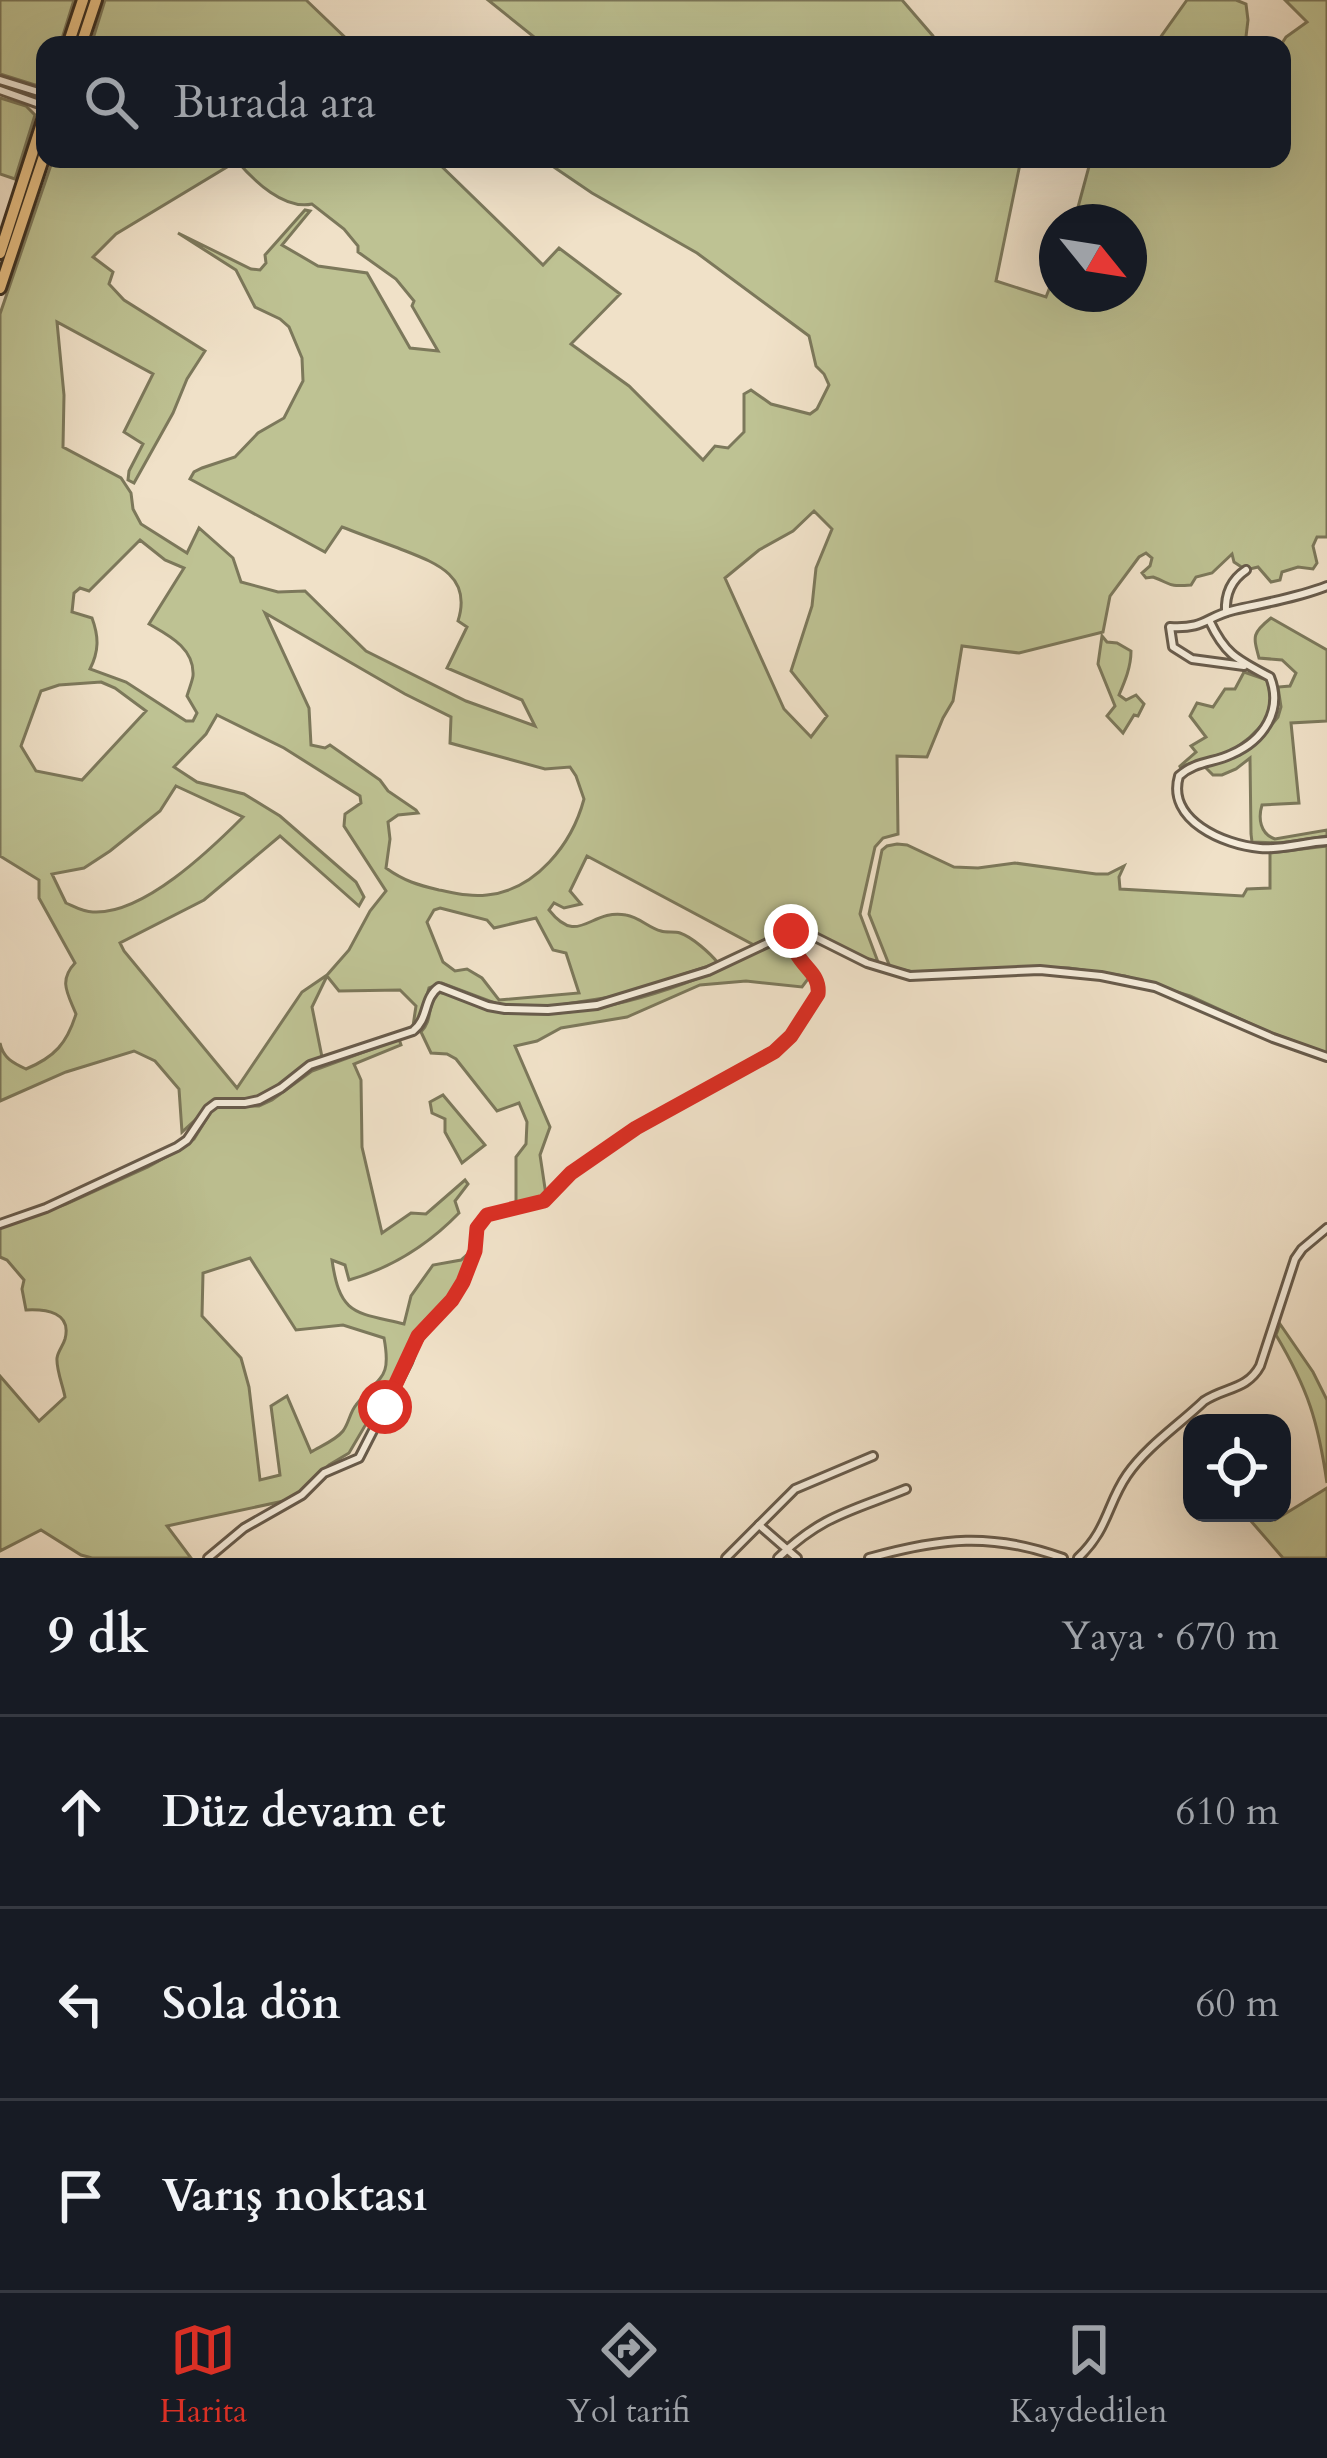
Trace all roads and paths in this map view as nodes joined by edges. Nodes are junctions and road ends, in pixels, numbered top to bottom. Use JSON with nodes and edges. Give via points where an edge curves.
{"nodes":[{"id":1,"x":83,"y":0,"type":"edge"},
{"id":2,"x":96,"y":0,"type":"edge"},
{"id":3,"x":71,"y":36,"type":"edge"},
{"id":4,"x":84,"y":36,"type":"edge"},
{"id":5,"x":0,"y":80,"type":"edge"},
{"id":6,"x":0,"y":90,"type":"edge"},
{"id":7,"x":36,"y":91,"type":"edge"},
{"id":8,"x":36,"y":106,"type":"edge"},
{"id":9,"x":36,"y":139,"type":"edge"},
{"id":10,"x":40,"y":168,"type":"edge"},
{"id":11,"x":0,"y":253,"type":"edge"},
{"id":12,"x":0,"y":287,"type":"edge"},
{"id":13,"x":1246,"y":570,"type":"dead end"},
{"id":14,"x":1327,"y":586,"type":"edge"},
{"id":15,"x":1226,"y":612,"type":"junction"},
{"id":16,"x":1210,"y":622,"type":"junction"},
{"id":17,"x":1244,"y":666,"type":"junction"},
{"id":18,"x":1327,"y":842,"type":"edge"},
{"id":19,"x":791,"y":931,"type":"junction"},
{"id":20,"x":1327,"y":1057,"type":"edge"},
{"id":21,"x":0,"y":1224,"type":"edge"},
{"id":22,"x":1327,"y":1228,"type":"edge"},
{"id":23,"x":873,"y":1456,"type":"dead end"},
{"id":24,"x":906,"y":1489,"type":"dead end"},
{"id":25,"x":759,"y":1525,"type":"junction"},
{"id":26,"x":788,"y":1548,"type":"junction"},
{"id":27,"x":208,"y":1558,"type":"edge"},
{"id":28,"x":726,"y":1558,"type":"edge"},
{"id":29,"x":778,"y":1558,"type":"edge"},
{"id":30,"x":797,"y":1558,"type":"edge"},
{"id":31,"x":869,"y":1558,"type":"edge"},
{"id":32,"x":1063,"y":1558,"type":"edge"},
{"id":33,"x":1078,"y":1558,"type":"edge"}],
"edges":[{"from":1,"to":3,"type":"highway"},
{"from":2,"to":4,"type":"highway"},
{"from":5,"to":7,"type":"street"},
{"from":6,"to":8,"type":"street"},
{"from":9,"to":11,"type":"highway"},
{"from":10,"to":12,"type":"highway"},
{"from":13,"to":15,"type":"street","via":[[1229,591]]},
{"from":14,"to":15,"type":"street"},
{"from":15,"to":16,"type":"street"},
{"from":16,"to":17,"type":"street"},
{"from":16,"to":17,"type":"street","via":[[1170,627],[1172,647],[1192,659]]},
{"from":17,"to":18,"type":"street","via":[[1272,680],[1274,713],[1239,751],[1184,771],[1178,802],[1200,826],[1248,846]]},
{"from":19,"to":20,"type":"street","via":[[910,976],[1040,970],[1155,987]]},
{"from":19,"to":21,"type":"street","via":[[708,970],[597,1005],[505,1009],[439,987],[413,1031],[310,1064],[259,1100],[216,1103],[177,1147]]},
{"from":19,"to":27,"type":"street","via":[[794,952],[819,987],[787,1040],[636,1128],[544,1201],[487,1215],[463,1282],[418,1336],[359,1458],[324,1473]]},
{"from":22,"to":33,"type":"street","via":[[1295,1259],[1252,1378],[1204,1401],[1135,1465]]},
{"from":23,"to":25,"type":"street","via":[[795,1489]]},
{"from":24,"to":26,"type":"street","via":[[827,1519]]},
{"from":25,"to":26,"type":"street"},
{"from":25,"to":28,"type":"street"},
{"from":26,"to":29,"type":"street"},
{"from":26,"to":30,"type":"street"},
{"from":31,"to":32,"type":"street","via":[[980,1540]]}]}
